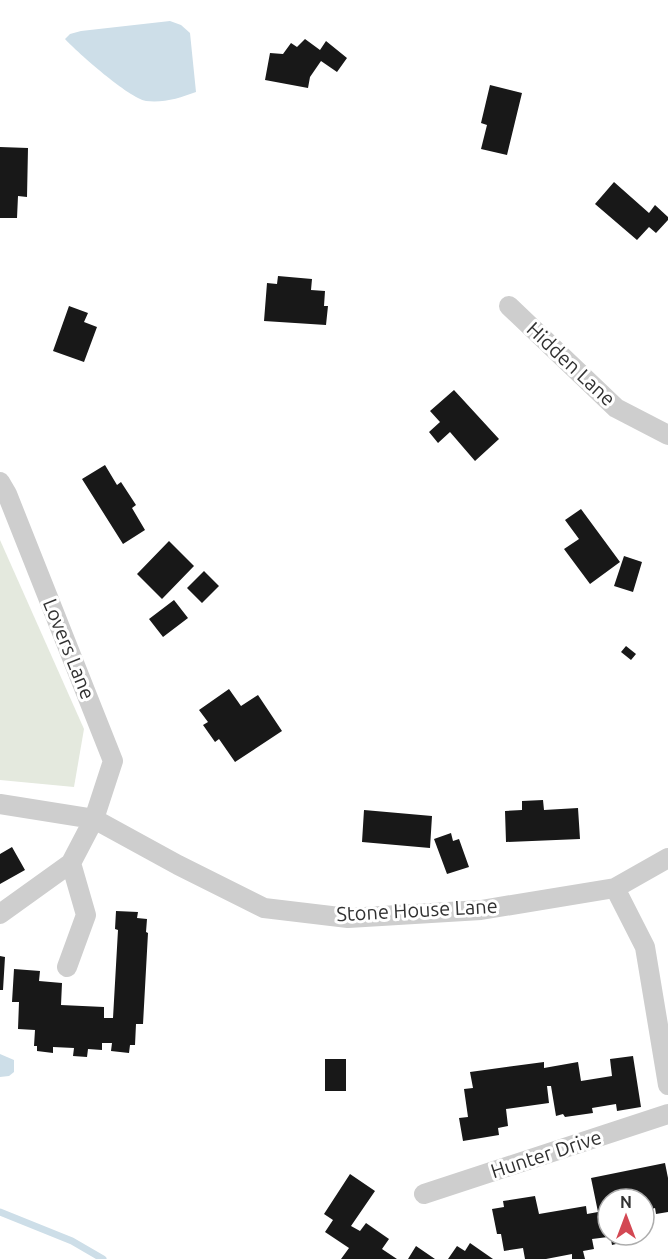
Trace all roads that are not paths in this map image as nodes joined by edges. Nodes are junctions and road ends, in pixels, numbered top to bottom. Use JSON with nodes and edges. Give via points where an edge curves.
{"nodes":[{"id":1,"x":509,"y":306,"type":"dead end"},
{"id":2,"x":668,"y":435,"type":"edge"},
{"id":3,"x":0,"y":482,"type":"edge"},
{"id":4,"x":0,"y":804,"type":"edge"},
{"id":5,"x":94,"y":819,"type":"junction"},
{"id":6,"x":668,"y":858,"type":"edge"},
{"id":7,"x":71,"y":862,"type":"junction"},
{"id":8,"x":615,"y":888,"type":"junction"},
{"id":9,"x":0,"y":914,"type":"edge"},
{"id":10,"x":67,"y":967,"type":"dead end"},
{"id":11,"x":668,"y":1085,"type":"edge"},
{"id":12,"x":668,"y":1114,"type":"edge"},
{"id":13,"x":424,"y":1194,"type":"dead end"}],
"edges":[{"from":1,"to":2,"type":"street","name":"Hidden Lane","via":[[616,408]]},
{"from":3,"to":5,"type":"street","name":"Lovers Lane","via":[[113,761]]},
{"from":4,"to":5,"type":"street","name":"Stone House Lane"},
{"from":5,"to":7,"type":"street","name":"Lovers Lane"},
{"from":5,"to":8,"type":"street","name":"Stone House Lane","via":[[264,908],[348,918],[481,910]]},
{"from":6,"to":8,"type":"street","name":"Stone House Lane"},
{"from":7,"to":9,"type":"street"},
{"from":7,"to":10,"type":"street","via":[[86,915]]},
{"from":8,"to":11,"type":"street","via":[[645,947]]},
{"from":12,"to":13,"type":"street","name":"Hunter Drive"}]}
